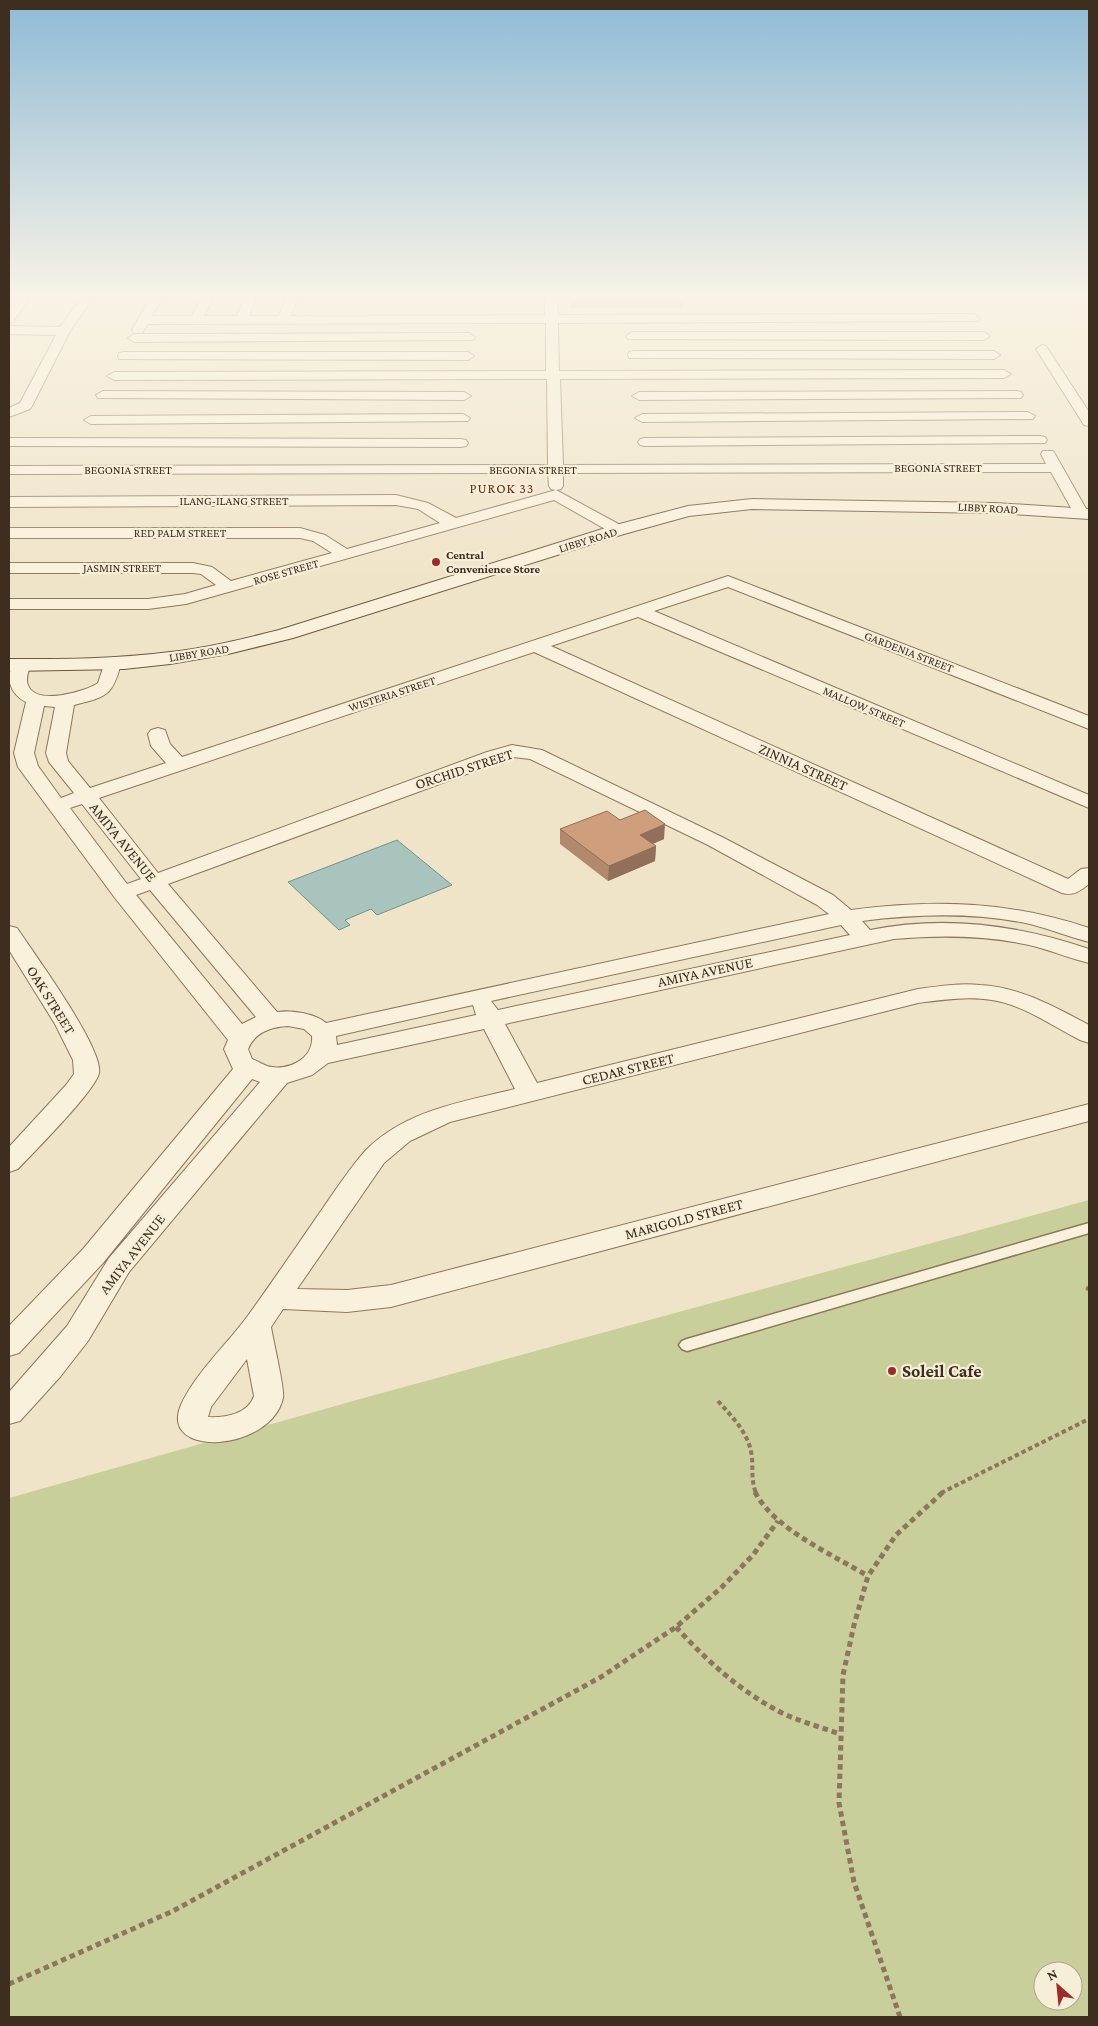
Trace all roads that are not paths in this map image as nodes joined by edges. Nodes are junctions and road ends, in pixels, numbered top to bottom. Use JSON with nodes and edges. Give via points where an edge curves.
{"nodes":[{"id":1,"x":32,"y":393,"type":"edge"},
{"id":2,"x":464,"y":393,"type":"edge"},
{"id":3,"x":554,"y":393,"type":"edge"},
{"id":4,"x":640,"y":393,"type":"edge"},
{"id":5,"x":1070,"y":393,"type":"edge"},
{"id":6,"x":103,"y":395,"type":"joint"},
{"id":7,"x":1016,"y":395,"type":"joint"},
{"id":8,"x":464,"y":396,"type":"junction"},
{"id":9,"x":640,"y":396,"type":"junction"},
{"id":10,"x":9,"y":413,"type":"edge"},
{"id":11,"x":1028,"y":416,"type":"junction"},
{"id":12,"x":463,"y":418,"type":"junction"},
{"id":13,"x":642,"y":418,"type":"junction"},
{"id":14,"x":90,"y":420,"type":"junction"},
{"id":15,"x":1089,"y":422,"type":"edge"},
{"id":16,"x":1040,"y":440,"type":"junction"},
{"id":17,"x":9,"y":442,"type":"edge"},
{"id":18,"x":27,"y":442,"type":"junction"},
{"id":19,"x":78,"y":442,"type":"junction"},
{"id":20,"x":645,"y":442,"type":"junction"},
{"id":21,"x":461,"y":443,"type":"junction"},
{"id":22,"x":1056,"y":468,"type":"junction"},
{"id":23,"x":459,"y":469,"type":"junction"},
{"id":24,"x":556,"y":470,"type":"junction"},
{"id":25,"x":649,"y":470,"type":"junction"},
{"id":26,"x":9,"y":471,"type":"edge"},
{"id":27,"x":556,"y":495,"type":"junction"},
{"id":28,"x":9,"y":502,"type":"edge"},
{"id":29,"x":1085,"y":514,"type":"edge"},
{"id":30,"x":454,"y":524,"type":"junction"},
{"id":31,"x":618,"y":530,"type":"junction"},
{"id":32,"x":9,"y":533,"type":"edge"},
{"id":33,"x":346,"y":555,"type":"junction"},
{"id":34,"x":9,"y":568,"type":"edge"},
{"id":35,"x":728,"y":581,"type":"joint"},
{"id":36,"x":230,"y":588,"type":"junction"},
{"id":37,"x":9,"y":604,"type":"edge"},
{"id":38,"x":639,"y":611,"type":"junction"},
{"id":39,"x":536,"y":646,"type":"junction"},
{"id":40,"x":112,"y":663,"type":"junction"},
{"id":41,"x":15,"y":665,"type":"edge"},
{"id":42,"x":66,"y":700,"type":"junction"},
{"id":43,"x":36,"y":701,"type":"junction"},
{"id":44,"x":1089,"y":723,"type":"edge"},
{"id":45,"x":158,"y":734,"type":"dead end"},
{"id":46,"x":16,"y":753,"type":"edge"},
{"id":47,"x":56,"y":753,"type":"junction"},
{"id":48,"x":179,"y":765,"type":"junction"},
{"id":49,"x":85,"y":796,"type":"junction"},
{"id":50,"x":1089,"y":802,"type":"edge"},
{"id":51,"x":56,"y":806,"type":"junction"},
{"id":52,"x":1089,"y":874,"type":"edge"},
{"id":53,"x":154,"y":881,"type":"junction"},
{"id":54,"x":122,"y":893,"type":"junction"},
{"id":55,"x":846,"y":917,"type":"junction"},
{"id":56,"x":9,"y":933,"type":"edge"},
{"id":57,"x":1089,"y":935,"type":"edge"},
{"id":58,"x":864,"y":937,"type":"junction"},
{"id":59,"x":1089,"y":956,"type":"edge"},
{"id":60,"x":479,"y":997,"type":"junction"},
{"id":61,"x":491,"y":1019,"type":"junction"},
{"id":62,"x":271,"y":1020,"type":"junction"},
{"id":63,"x":322,"y":1031,"type":"junction"},
{"id":64,"x":1089,"y":1035,"type":"edge"},
{"id":65,"x":240,"y":1038,"type":"junction"},
{"id":66,"x":322,"y":1056,"type":"junction"},
{"id":67,"x":247,"y":1068,"type":"junction"},
{"id":68,"x":279,"y":1076,"type":"junction"},
{"id":69,"x":530,"y":1094,"type":"junction"},
{"id":70,"x":1089,"y":1113,"type":"edge"},
{"id":71,"x":9,"y":1163,"type":"edge"},
{"id":72,"x":1089,"y":1228,"type":"edge"},
{"id":73,"x":78,"y":1271,"type":"junction"},
{"id":74,"x":107,"y":1281,"type":"junction"},
{"id":75,"x":275,"y":1298,"type":"junction"},
{"id":76,"x":256,"y":1326,"type":"dead end"},
{"id":77,"x":9,"y":1345,"type":"edge"},
{"id":78,"x":687,"y":1345,"type":"dead end"},
{"id":79,"x":9,"y":1412,"type":"edge"}],
"edges":[{"from":1,"to":10,"type":"street","via":[[25,406]]},
{"from":2,"to":8,"type":"street"},
{"from":3,"to":24,"type":"street"},
{"from":4,"to":9,"type":"street"},
{"from":5,"to":15,"type":"street"},
{"from":6,"to":8,"type":"street"},
{"from":6,"to":14,"type":"street"},
{"from":7,"to":9,"type":"street"},
{"from":7,"to":11,"type":"street"},
{"from":8,"to":12,"type":"street"},
{"from":9,"to":13,"type":"street"},
{"from":11,"to":13,"type":"street"},
{"from":11,"to":16,"type":"street"},
{"from":12,"to":14,"type":"street"},
{"from":12,"to":21,"type":"street"},
{"from":13,"to":20,"type":"street"},
{"from":14,"to":19,"type":"street"},
{"from":16,"to":20,"type":"street"},
{"from":16,"to":22,"type":"street"},
{"from":17,"to":18,"type":"street"},
{"from":18,"to":19,"type":"street"},
{"from":18,"to":26,"type":"street"},
{"from":19,"to":21,"type":"street"},
{"from":20,"to":25,"type":"street"},
{"from":21,"to":23,"type":"street"},
{"from":22,"to":25,"type":"street","name":"BEGONIA STREET"},
{"from":22,"to":29,"type":"street"},
{"from":23,"to":24,"type":"street","name":"BEGONIA STREET"},
{"from":23,"to":26,"type":"street","name":"BEGONIA STREET"},
{"from":24,"to":25,"type":"street","name":"BEGONIA STREET"},
{"from":24,"to":27,"type":"street"},
{"from":27,"to":30,"type":"street","name":"ROSE STREET"},
{"from":27,"to":31,"type":"street"},
{"from":28,"to":30,"type":"street","name":"ILANG-ILANG STREET","via":[[396,500],[422,506]]},
{"from":29,"to":31,"type":"main road","name":"LIBBY ROAD","via":[[995,508],[752,504],[688,511]]},
{"from":30,"to":33,"type":"street","name":"ROSE STREET"},
{"from":31,"to":40,"type":"main road","name":"LIBBY ROAD","via":[[239,646],[192,655]]},
{"from":32,"to":33,"type":"street","name":"RED PALM STREET","via":[[300,532],[319,538]]},
{"from":33,"to":36,"type":"street","name":"ROSE STREET"},
{"from":34,"to":36,"type":"street","name":"JASMIN STREET","via":[[200,568],[214,574]]},
{"from":35,"to":38,"type":"street","name":"WISTERIA STREET"},
{"from":35,"to":44,"type":"street","name":"GARDENIA STREET"},
{"from":36,"to":37,"type":"street","name":"ROSE STREET","via":[[148,604]]},
{"from":38,"to":39,"type":"street","name":"WISTERIA STREET"},
{"from":38,"to":50,"type":"street","name":"MALLOW STREET"},
{"from":39,"to":48,"type":"street","name":"WISTERIA STREET"},
{"from":39,"to":52,"type":"street","name":"ZINNIA STREET","via":[[1070,888]]},
{"from":40,"to":41,"type":"main road","name":"LIBBY ROAD"},
{"from":40,"to":42,"type":"street","via":[[104,686],[89,696]]},
{"from":41,"to":43,"type":"street","via":[[18,685],[24,695]]},
{"from":42,"to":43,"type":"street"},
{"from":42,"to":47,"type":"street"},
{"from":43,"to":46,"type":"street"},
{"from":45,"to":48,"type":"street","via":[[161,746]]},
{"from":46,"to":47,"type":"street"},
{"from":46,"to":51,"type":"street","name":"AMIYA AVENUE"},
{"from":47,"to":49,"type":"street","name":"AMIYA AVENUE","via":[[59,762]]},
{"from":48,"to":49,"type":"street","name":"WISTERIA STREET"},
{"from":49,"to":51,"type":"street","name":"WISTERIA STREET"},
{"from":49,"to":53,"type":"street","name":"AMIYA AVENUE"},
{"from":51,"to":54,"type":"street","name":"AMIYA AVENUE"},
{"from":53,"to":54,"type":"street","name":"ORCHID STREET"},
{"from":53,"to":55,"type":"street","name":"ORCHID STREET","via":[[521,746],[715,841],[825,900]]},
{"from":53,"to":62,"type":"street","name":"AMIYA AVENUE"},
{"from":54,"to":65,"type":"street","name":"AMIYA AVENUE"},
{"from":55,"to":57,"type":"street","name":"AMIYA AVENUE","via":[[910,908],[958,907],[1027,918]]},
{"from":55,"to":58,"type":"street","name":"ORCHID STREET"},
{"from":55,"to":60,"type":"street","name":"AMIYA AVENUE"},
{"from":56,"to":71,"type":"street","name":"OAK STREET","via":[[76,1040],[87,1071],[83,1082]]},
{"from":58,"to":59,"type":"street","name":"AMIYA AVENUE","via":[[921,929],[982,930],[1049,943]]},
{"from":58,"to":61,"type":"street","name":"AMIYA AVENUE"},
{"from":60,"to":61,"type":"street"},
{"from":60,"to":63,"type":"street","name":"AMIYA AVENUE"},
{"from":61,"to":66,"type":"street","name":"AMIYA AVENUE"},
{"from":61,"to":69,"type":"street"},
{"from":62,"to":63,"type":"street","via":[[305,1021]]},
{"from":62,"to":65,"type":"street","via":[[253,1027]]},
{"from":63,"to":66,"type":"street","via":[[327,1043]]},
{"from":64,"to":69,"type":"street","name":"CEDAR STREET","via":[[1001,994],[952,992],[918,996]]},
{"from":65,"to":67,"type":"street","via":[[236,1054]]},
{"from":66,"to":68,"type":"street","via":[[304,1070]]},
{"from":67,"to":68,"type":"street"},
{"from":67,"to":73,"type":"street","name":"AMIYA AVENUE"},
{"from":68,"to":74,"type":"street","name":"AMIYA AVENUE"},
{"from":69,"to":75,"type":"street","name":"CEDAR STREET","via":[[418,1124],[381,1148]]},
{"from":70,"to":75,"type":"street","name":"MARIGOLD STREET","via":[[391,1296],[338,1303]]},
{"from":72,"to":78,"type":"lane"},
{"from":73,"to":74,"type":"street"},
{"from":73,"to":77,"type":"street","name":"AMIYA AVENUE"},
{"from":74,"to":79,"type":"street","name":"AMIYA AVENUE","via":[[69,1344]]},
{"from":75,"to":76,"type":"street","name":"CEDAR STREET"}]}
